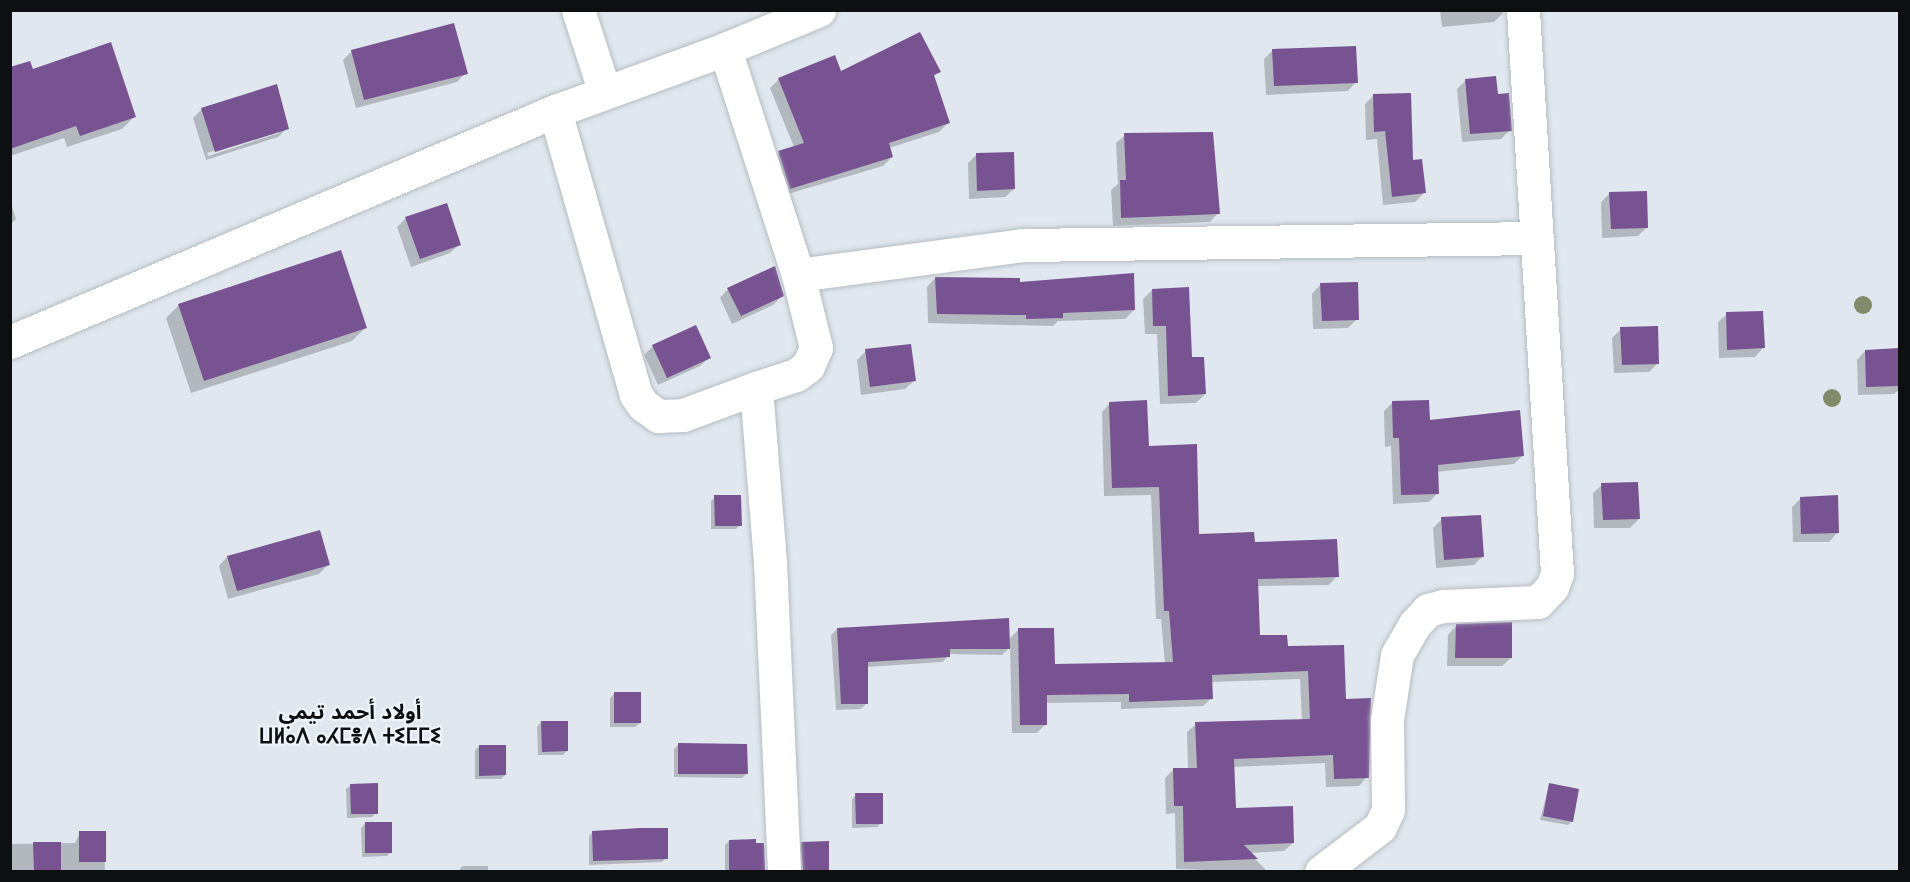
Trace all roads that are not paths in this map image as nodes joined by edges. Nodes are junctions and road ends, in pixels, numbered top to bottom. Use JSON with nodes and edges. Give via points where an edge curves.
{"nodes":[{"id":1,"x":578,"y":10,"type":"edge"},
{"id":2,"x":819,"y":10,"type":"edge"},
{"id":3,"x":1523,"y":10,"type":"edge"},
{"id":4,"x":725,"y":49,"type":"junction"},
{"id":5,"x":605,"y":93,"type":"junction"},
{"id":6,"x":555,"y":111,"type":"junction"},
{"id":7,"x":1534,"y":238,"type":"junction"},
{"id":8,"x":798,"y":275,"type":"junction"},
{"id":9,"x":10,"y":342,"type":"edge"},
{"id":10,"x":756,"y":388,"type":"junction"},
{"id":11,"x":784,"y":872,"type":"edge"},
{"id":12,"x":1321,"y":872,"type":"edge"}],
"edges":[{"from":1,"to":5,"type":"street"},
{"from":2,"to":4,"type":"street"},
{"from":3,"to":7,"type":"street"},
{"from":4,"to":5,"type":"street"},
{"from":4,"to":8,"type":"street"},
{"from":5,"to":6,"type":"street"},
{"from":6,"to":9,"type":"street"},
{"from":6,"to":10,"type":"street","via":[[636,395],[643,405],[658,416],[683,415]]},
{"from":7,"to":8,"type":"street","via":[[1023,245]]},
{"from":7,"to":12,"type":"street","via":[[1557,573],[1552,587],[1538,602],[1443,606],[1428,610],[1415,624],[1397,655],[1387,720],[1388,810],[1380,827]]},
{"from":8,"to":10,"type":"street","via":[[816,348],[814,356],[796,375]]},
{"from":10,"to":11,"type":"street","via":[[770,562]]}]}
